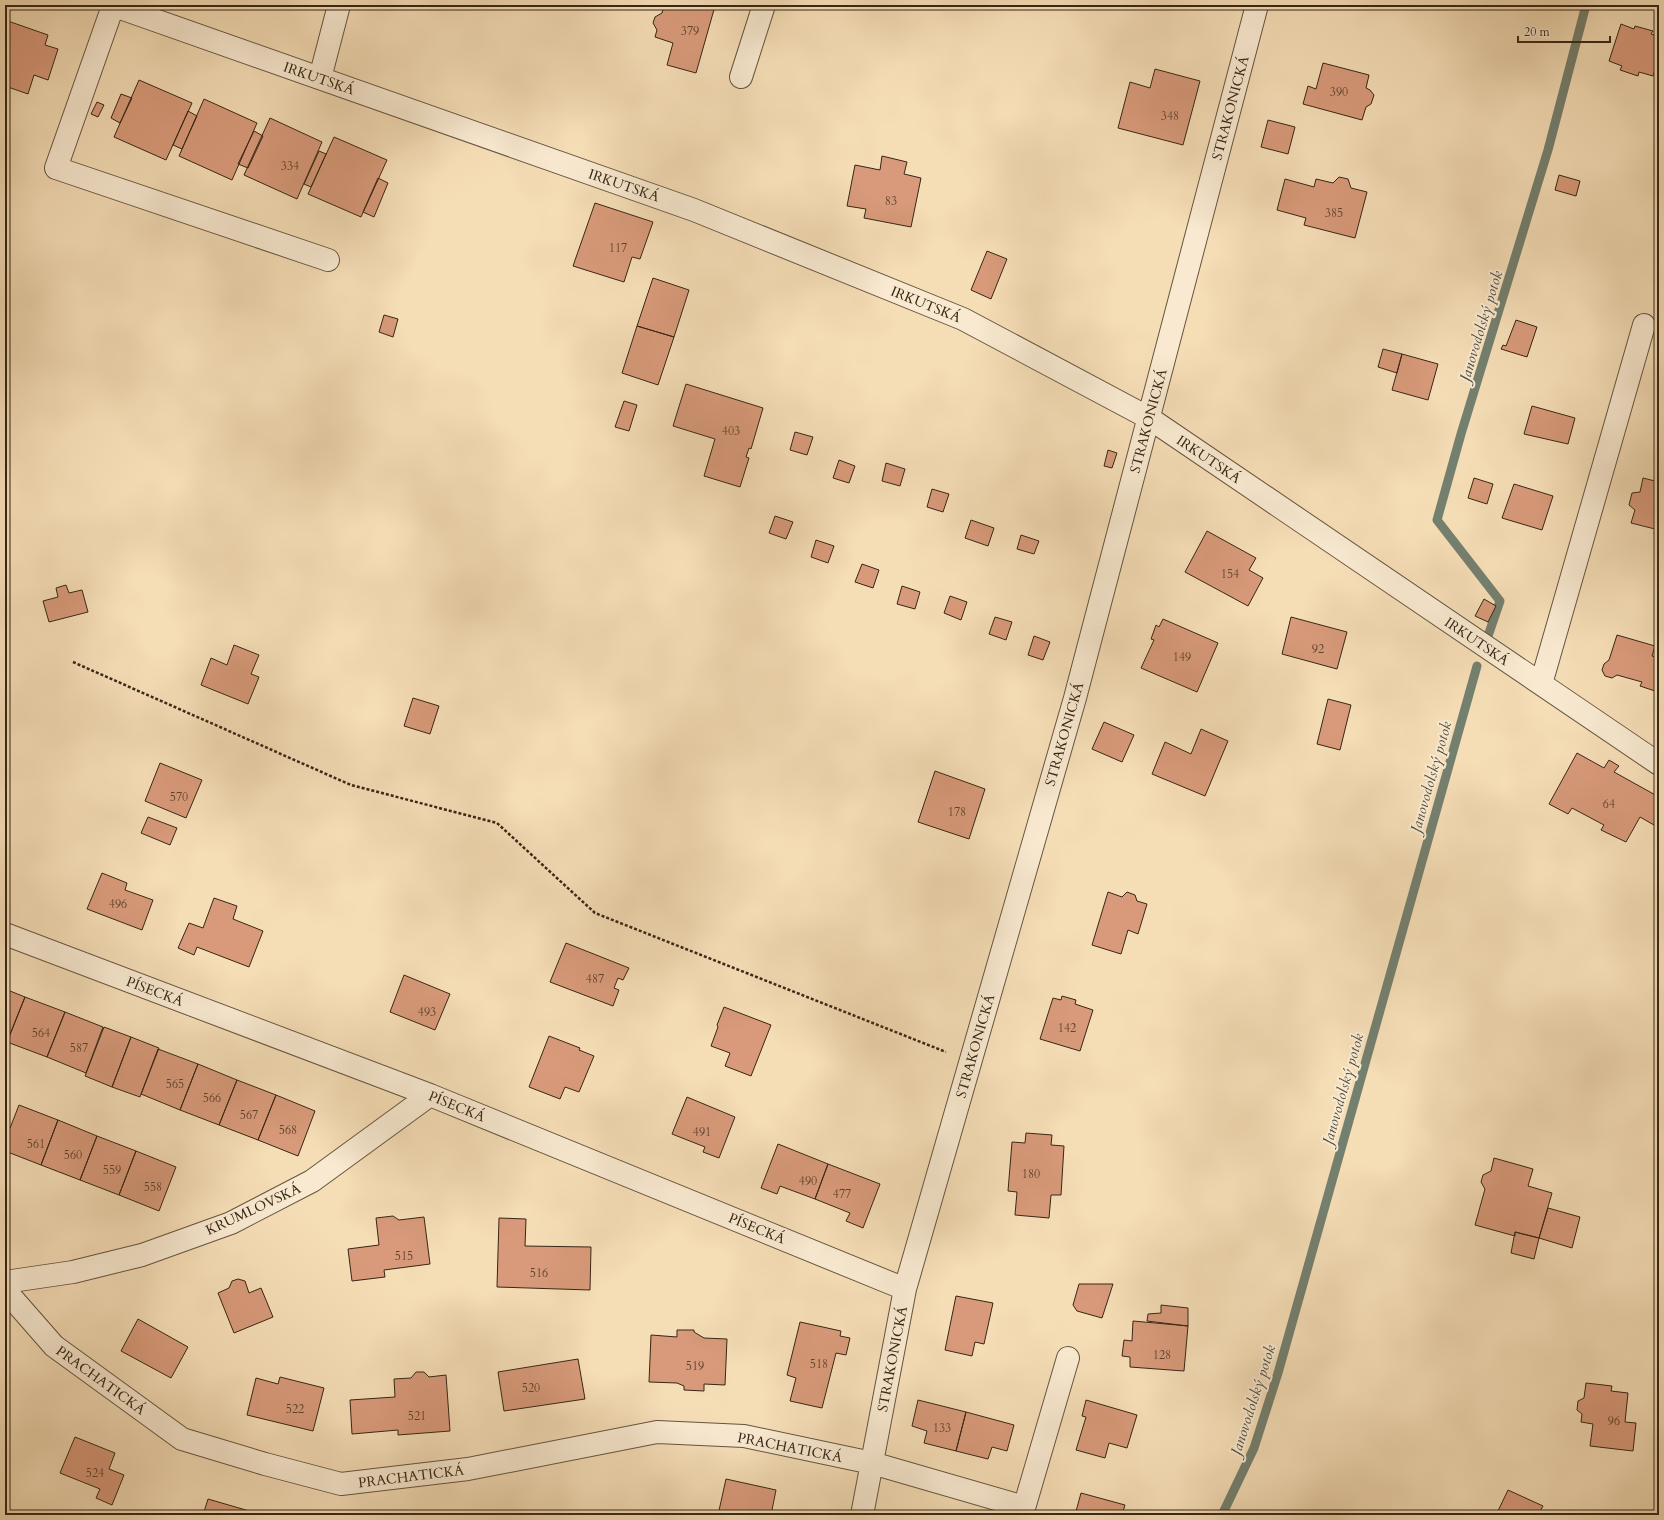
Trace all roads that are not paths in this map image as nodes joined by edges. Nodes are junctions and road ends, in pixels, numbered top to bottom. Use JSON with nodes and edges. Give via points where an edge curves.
{"nodes":[{"id":1,"x":112,"y":5,"type":"edge"},
{"id":2,"x":339,"y":5,"type":"edge"},
{"id":3,"x":764,"y":5,"type":"edge"},
{"id":4,"x":1257,"y":5,"type":"edge"},
{"id":5,"x":741,"y":77,"type":"dead end"},
{"id":6,"x":320,"y":78,"type":"junction"},
{"id":7,"x":328,"y":260,"type":"dead end"},
{"id":8,"x":1644,"y":325,"type":"dead end"},
{"id":9,"x":1149,"y":418,"type":"junction"},
{"id":10,"x":1541,"y":684,"type":"junction"},
{"id":11,"x":1659,"y":764,"type":"edge"},
{"id":12,"x":5,"y":934,"type":"edge"},
{"id":13,"x":430,"y":1095,"type":"junction"},
{"id":14,"x":5,"y":1282,"type":"edge"},
{"id":15,"x":906,"y":1289,"type":"junction"},
{"id":16,"x":5,"y":1290,"type":"edge"},
{"id":17,"x":1068,"y":1358,"type":"dead end"},
{"id":18,"x":872,"y":1463,"type":"junction"},
{"id":19,"x":1023,"y":1511,"type":"edge"},
{"id":20,"x":862,"y":1515,"type":"edge"}],
"edges":[{"from":1,"to":6,"type":"street","name":"IRKUTSKÁ"},
{"from":1,"to":7,"type":"street","via":[[56,168]]},
{"from":2,"to":6,"type":"street"},
{"from":3,"to":5,"type":"street"},
{"from":4,"to":9,"type":"street","name":"STRAKONICKÁ"},
{"from":6,"to":9,"type":"street","name":"IRKUTSKÁ","via":[[694,210],[963,319]]},
{"from":8,"to":10,"type":"street"},
{"from":9,"to":10,"type":"street","name":"IRKUTSKÁ"},
{"from":9,"to":15,"type":"street","name":"STRAKONICKÁ","via":[[1075,698]]},
{"from":10,"to":11,"type":"street","name":"IRKUTSKÁ"},
{"from":12,"to":13,"type":"street","name":"PÍSECKÁ"},
{"from":13,"to":14,"type":"street","name":"KRUMLOVSKÁ","via":[[312,1181],[231,1223],[142,1255],[73,1272]]},
{"from":13,"to":15,"type":"street","name":"PÍSECKÁ"},
{"from":15,"to":18,"type":"street","name":"STRAKONICKÁ"},
{"from":16,"to":18,"type":"street","name":"PRACHATICKÁ","via":[[54,1346],[182,1439],[341,1484],[468,1469],[658,1432],[744,1436]]},
{"from":17,"to":19,"type":"street"},
{"from":18,"to":19,"type":"street"},
{"from":18,"to":20,"type":"street","name":"STRAKONICKÁ"}]}
